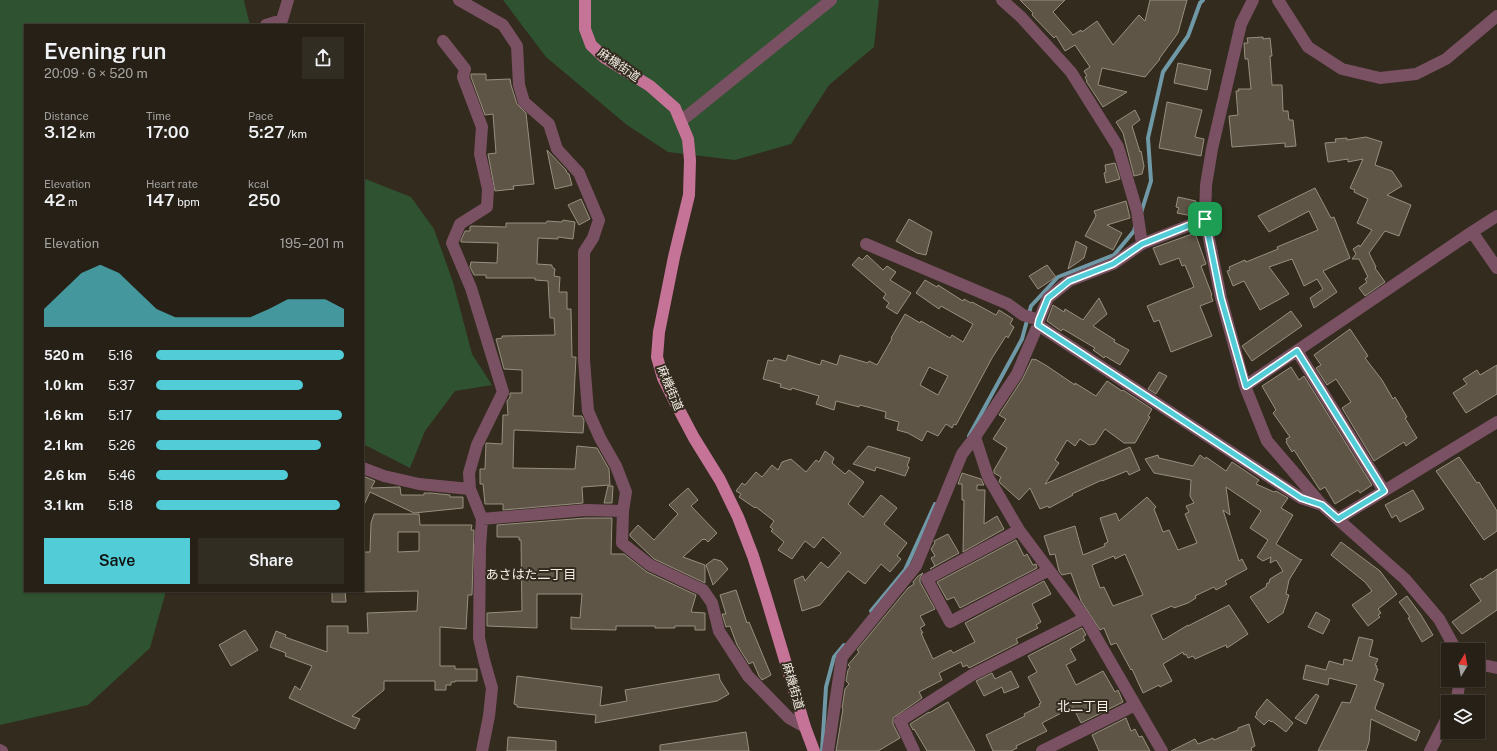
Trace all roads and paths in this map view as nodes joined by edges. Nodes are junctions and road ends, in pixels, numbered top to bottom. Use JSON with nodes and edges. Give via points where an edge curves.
{"nodes":[{"id":1,"x":288,"y":0,"type":"edge"},
{"id":2,"x":459,"y":0,"type":"edge"},
{"id":3,"x":585,"y":0,"type":"edge"},
{"id":4,"x":831,"y":0,"type":"edge"},
{"id":5,"x":1002,"y":0,"type":"edge"},
{"id":6,"x":1253,"y":0,"type":"edge"},
{"id":7,"x":1278,"y":0,"type":"edge"},
{"id":8,"x":1497,"y":16,"type":"edge"},
{"id":9,"x":269,"y":24,"type":"edge"},
{"id":10,"x":443,"y":41,"type":"dead end"},
{"id":11,"x":681,"y":121,"type":"junction"},
{"id":12,"x":1497,"y":216,"type":"edge"},
{"id":13,"x":1205,"y":219,"type":"junction"},
{"id":14,"x":1472,"y":232,"type":"junction"},
{"id":15,"x":866,"y":244,"type":"dead end"},
{"id":16,"x":1142,"y":244,"type":"junction"},
{"id":17,"x":1497,"y":268,"type":"edge"},
{"id":18,"x":1033,"y":319,"type":"junction"},
{"id":19,"x":1297,"y":351,"type":"junction"},
{"id":20,"x":1246,"y":386,"type":"junction"},
{"id":21,"x":1497,"y":422,"type":"edge"},
{"id":22,"x":975,"y":437,"type":"junction"},
{"id":23,"x":364,"y":468,"type":"edge"},
{"id":24,"x":470,"y":489,"type":"junction"},
{"id":25,"x":1384,"y":491,"type":"junction"},
{"id":26,"x":1322,"y":505,"type":"junction"},
{"id":27,"x":623,"y":511,"type":"junction"},
{"id":28,"x":482,"y":519,"type":"junction"},
{"id":29,"x":1338,"y":519,"type":"junction"},
{"id":30,"x":1019,"y":530,"type":"junction"},
{"id":31,"x":1049,"y":570,"type":"junction"},
{"id":32,"x":1085,"y":618,"type":"junction"},
{"id":33,"x":1452,"y":643,"type":"edge"},
{"id":34,"x":1485,"y":665,"type":"edge"},
{"id":35,"x":1497,"y":668,"type":"edge"},
{"id":36,"x":1135,"y":705,"type":"junction"},
{"id":37,"x":806,"y":728,"type":"junction"},
{"id":38,"x":1441,"y":730,"type":"edge"},
{"id":39,"x":482,"y":751,"type":"edge"},
{"id":40,"x":814,"y":751,"type":"edge"},
{"id":41,"x":828,"y":751,"type":"edge"},
{"id":42,"x":914,"y":751,"type":"edge"},
{"id":43,"x":1042,"y":751,"type":"edge"},
{"id":44,"x":1162,"y":751,"type":"edge"},
{"id":45,"x":1430,"y":751,"type":"edge"}],
"edges":[{"from":1,"to":9,"type":"street","via":[[282,20]]},
{"from":2,"to":27,"type":"street","via":[[503,26],[517,46],[519,85],[524,102],[549,124],[557,149],[579,172],[599,220],[593,238],[584,252],[586,388],[588,411],[626,492]]},
{"from":3,"to":11,"type":"main road","name":"麻機街道","via":[[585,29],[592,45],[605,58],[650,86],[675,108]]},
{"from":4,"to":11,"type":"street"},
{"from":5,"to":16,"type":"street","via":[[1071,72],[1118,146],[1137,211]]},
{"from":6,"to":13,"type":"street","via":[[1241,24],[1212,149],[1206,185]]},
{"from":7,"to":8,"type":"street","via":[[1308,46],[1342,69],[1380,78],[1416,74],[1446,59]]},
{"from":10,"to":24,"type":"street","via":[[465,69],[463,77],[482,127],[480,154],[488,188],[487,207],[460,224],[452,243],[471,288],[503,392],[477,445],[469,473]]},
{"from":11,"to":37,"type":"main road","name":"麻機街道","via":[[688,139],[689,195],[659,332],[657,357],[663,378],[676,404],[720,480],[738,517],[753,556]]},
{"from":12,"to":14,"type":"street"},
{"from":13,"to":16,"type":"street"},
{"from":13,"to":20,"type":"street","via":[[1221,298]]},
{"from":14,"to":17,"type":"street"},
{"from":14,"to":19,"type":"street"},
{"from":15,"to":18,"type":"street","via":[[1008,304]]},
{"from":16,"to":18,"type":"street","via":[[1113,264],[1069,281],[1048,298]]},
{"from":18,"to":22,"type":"street","via":[[1017,374]]},
{"from":18,"to":26,"type":"street","via":[[1301,498]]},
{"from":19,"to":20,"type":"street"},
{"from":19,"to":25,"type":"street"},
{"from":20,"to":26,"type":"street","via":[[1267,441]]},
{"from":21,"to":25,"type":"street"},
{"from":22,"to":30,"type":"street","via":[[988,477]]},
{"from":22,"to":41,"type":"street","via":[[962,454],[916,566],[842,657]]},
{"from":23,"to":24,"type":"street","via":[[420,484]]},
{"from":24,"to":28,"type":"street"},
{"from":25,"to":29,"type":"street"},
{"from":26,"to":29,"type":"street"},
{"from":27,"to":28,"type":"street","via":[[586,510]]},
{"from":27,"to":37,"type":"street","via":[[622,543],[650,565],[703,590],[712,603],[719,631],[748,676],[789,718]]},
{"from":28,"to":39,"type":"street","via":[[479,638],[492,688]]},
{"from":29,"to":33,"type":"street","via":[[1405,579],[1439,618]]},
{"from":30,"to":31,"type":"street"},
{"from":30,"to":31,"type":"street","via":[[928,579],[950,622]]},
{"from":31,"to":32,"type":"street"},
{"from":32,"to":36,"type":"street"},
{"from":32,"to":42,"type":"street","via":[[972,675],[900,721]]},
{"from":34,"to":35,"type":"street"},
{"from":36,"to":43,"type":"street"},
{"from":36,"to":44,"type":"street"},
{"from":37,"to":40,"type":"main road","name":"麻機街道"},
{"from":38,"to":45,"type":"street"}]}
